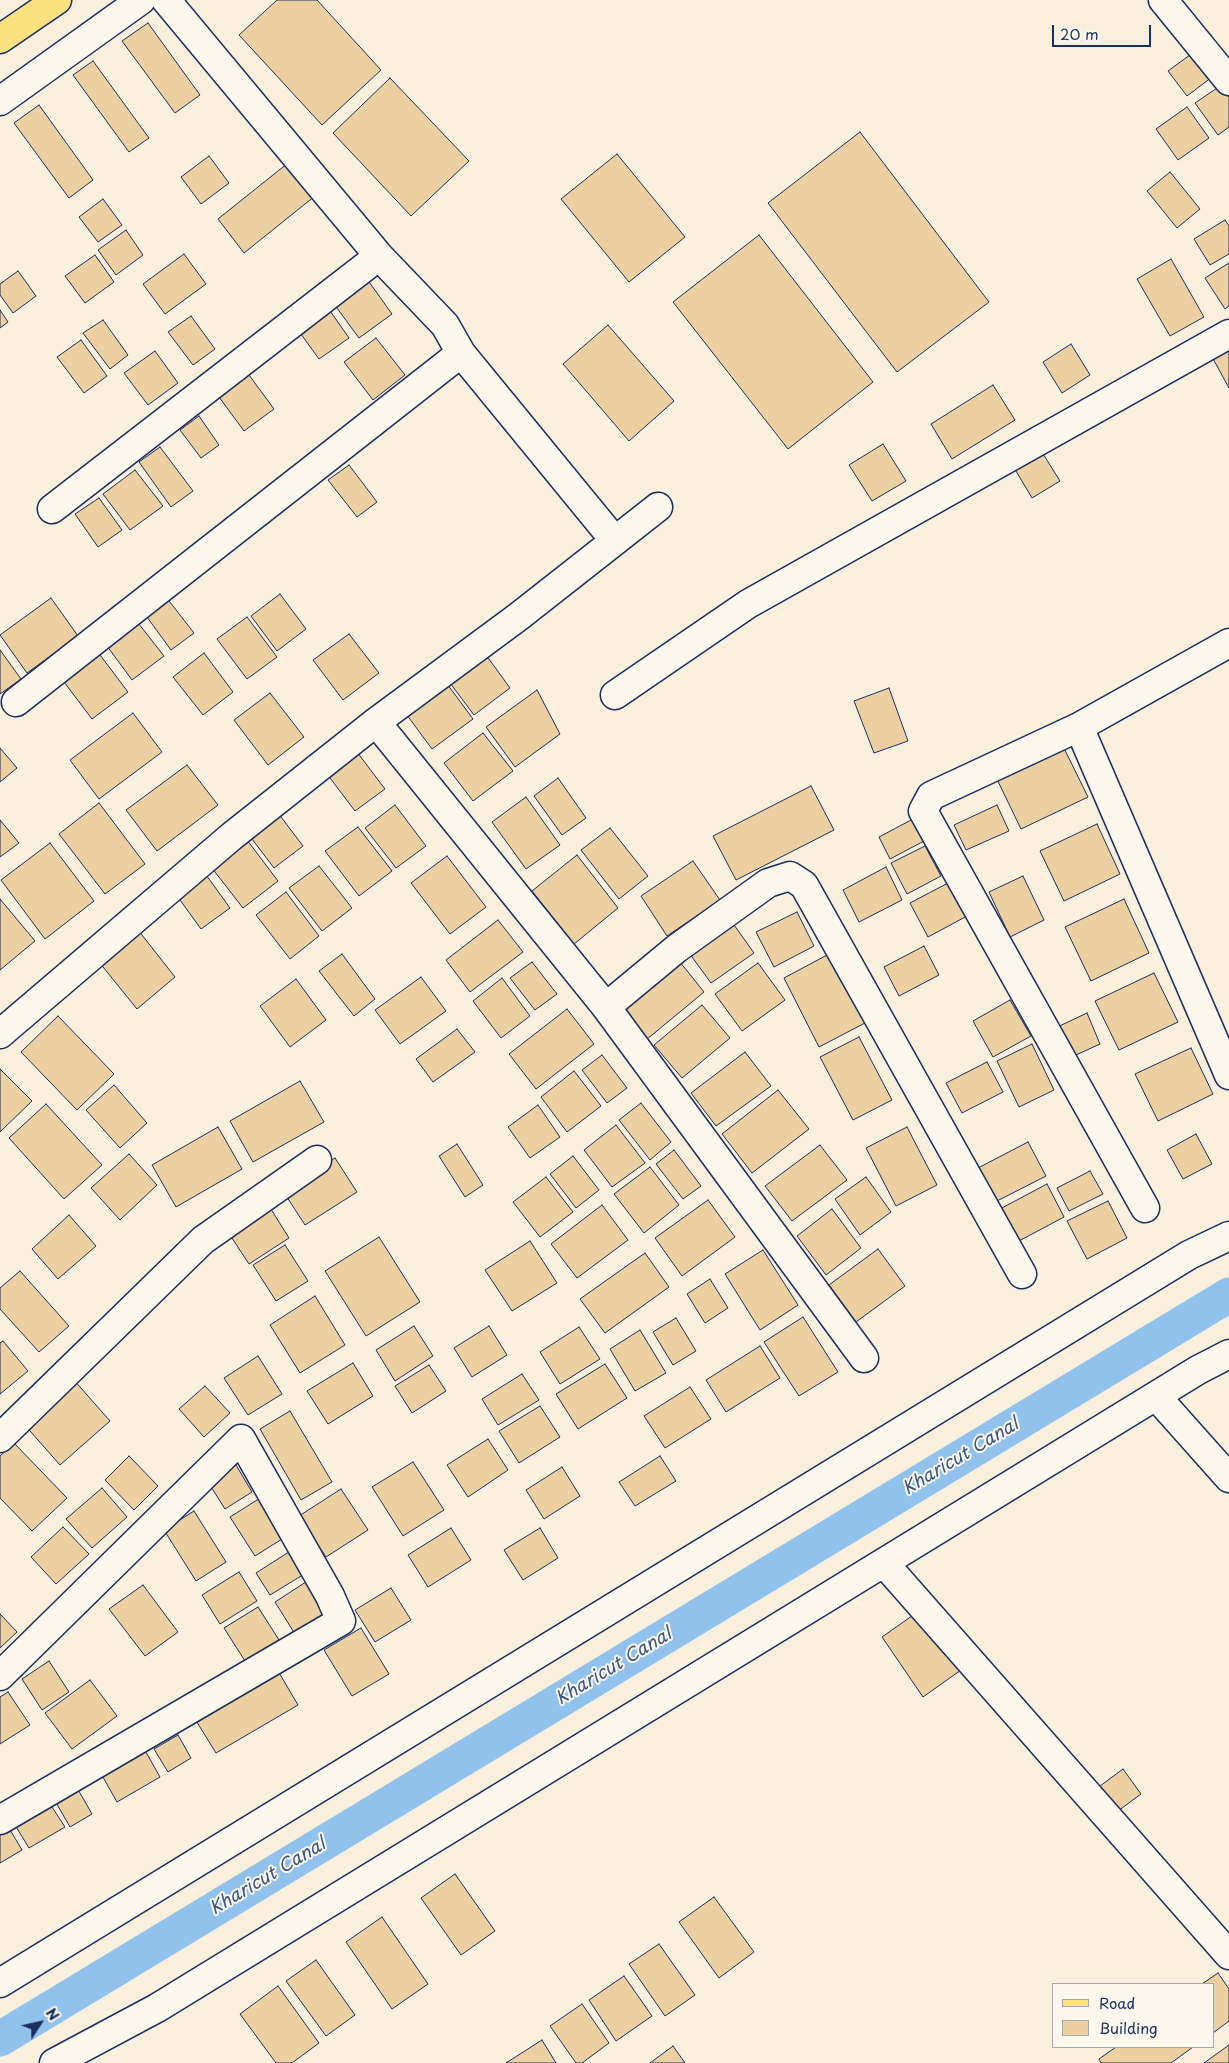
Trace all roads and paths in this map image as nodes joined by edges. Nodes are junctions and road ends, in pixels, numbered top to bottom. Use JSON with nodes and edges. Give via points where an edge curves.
{"nodes":[{"id":1,"x":57,"y":0,"type":"edge"},
{"id":2,"x":141,"y":0,"type":"edge"},
{"id":3,"x":166,"y":0,"type":"edge"},
{"id":4,"x":1163,"y":0,"type":"edge"},
{"id":5,"x":0,"y":40,"type":"edge"},
{"id":6,"x":1229,"y":81,"type":"edge"},
{"id":7,"x":0,"y":101,"type":"edge"},
{"id":8,"x":379,"y":256,"type":"junction"},
{"id":9,"x":1229,"y":334,"type":"edge"},
{"id":10,"x":461,"y":354,"type":"junction"},
{"id":11,"x":658,"y":507,"type":"dead end"},
{"id":12,"x":52,"y":509,"type":"dead end"},
{"id":13,"x":615,"y":540,"type":"junction"},
{"id":14,"x":1229,"y":643,"type":"edge"},
{"id":15,"x":615,"y":694,"type":"dead end"},
{"id":16,"x":16,"y":702,"type":"dead end"},
{"id":17,"x":376,"y":722,"type":"junction"},
{"id":18,"x":1079,"y":727,"type":"junction"},
{"id":19,"x":606,"y":1007,"type":"junction"},
{"id":20,"x":0,"y":1034,"type":"edge"},
{"id":21,"x":1229,"y":1075,"type":"edge"},
{"id":22,"x":318,"y":1160,"type":"dead end"},
{"id":23,"x":1145,"y":1208,"type":"dead end"},
{"id":24,"x":1229,"y":1236,"type":"edge"},
{"id":25,"x":1022,"y":1274,"type":"dead end"},
{"id":26,"x":1229,"y":1354,"type":"edge"},
{"id":27,"x":864,"y":1358,"type":"dead end"},
{"id":28,"x":1156,"y":1396,"type":"junction"},
{"id":29,"x":0,"y":1438,"type":"edge"},
{"id":30,"x":1229,"y":1478,"type":"edge"},
{"id":31,"x":884,"y":1563,"type":"junction"},
{"id":32,"x":0,"y":1676,"type":"edge"},
{"id":33,"x":0,"y":1820,"type":"edge"},
{"id":34,"x":1229,"y":1955,"type":"edge"},
{"id":35,"x":0,"y":1983,"type":"edge"},
{"id":36,"x":54,"y":2063,"type":"edge"}],
"edges":[{"from":1,"to":5,"type":"main road"},
{"from":2,"to":7,"type":"street"},
{"from":3,"to":8,"type":"street"},
{"from":4,"to":6,"type":"street"},
{"from":8,"to":10,"type":"street","via":[[445,326]]},
{"from":8,"to":12,"type":"street"},
{"from":9,"to":15,"type":"street","via":[[748,604]]},
{"from":10,"to":13,"type":"street"},
{"from":10,"to":16,"type":"street"},
{"from":11,"to":13,"type":"street"},
{"from":13,"to":17,"type":"street"},
{"from":14,"to":18,"type":"street"},
{"from":17,"to":19,"type":"street"},
{"from":17,"to":20,"type":"street","via":[[232,836]]},
{"from":18,"to":21,"type":"street"},
{"from":18,"to":23,"type":"street","via":[[931,796],[924,811]]},
{"from":19,"to":25,"type":"street","via":[[714,921],[768,883],[790,876],[804,885]]},
{"from":19,"to":27,"type":"street"},
{"from":22,"to":29,"type":"street","via":[[203,1240]]},
{"from":24,"to":35,"type":"street","via":[[1188,1255]]},
{"from":26,"to":28,"type":"street"},
{"from":28,"to":30,"type":"street"},
{"from":28,"to":31,"type":"street"},
{"from":31,"to":34,"type":"street"},
{"from":31,"to":36,"type":"street","via":[[157,2008]]},
{"from":32,"to":33,"type":"street","via":[[241,1439],[341,1621]]}]}
